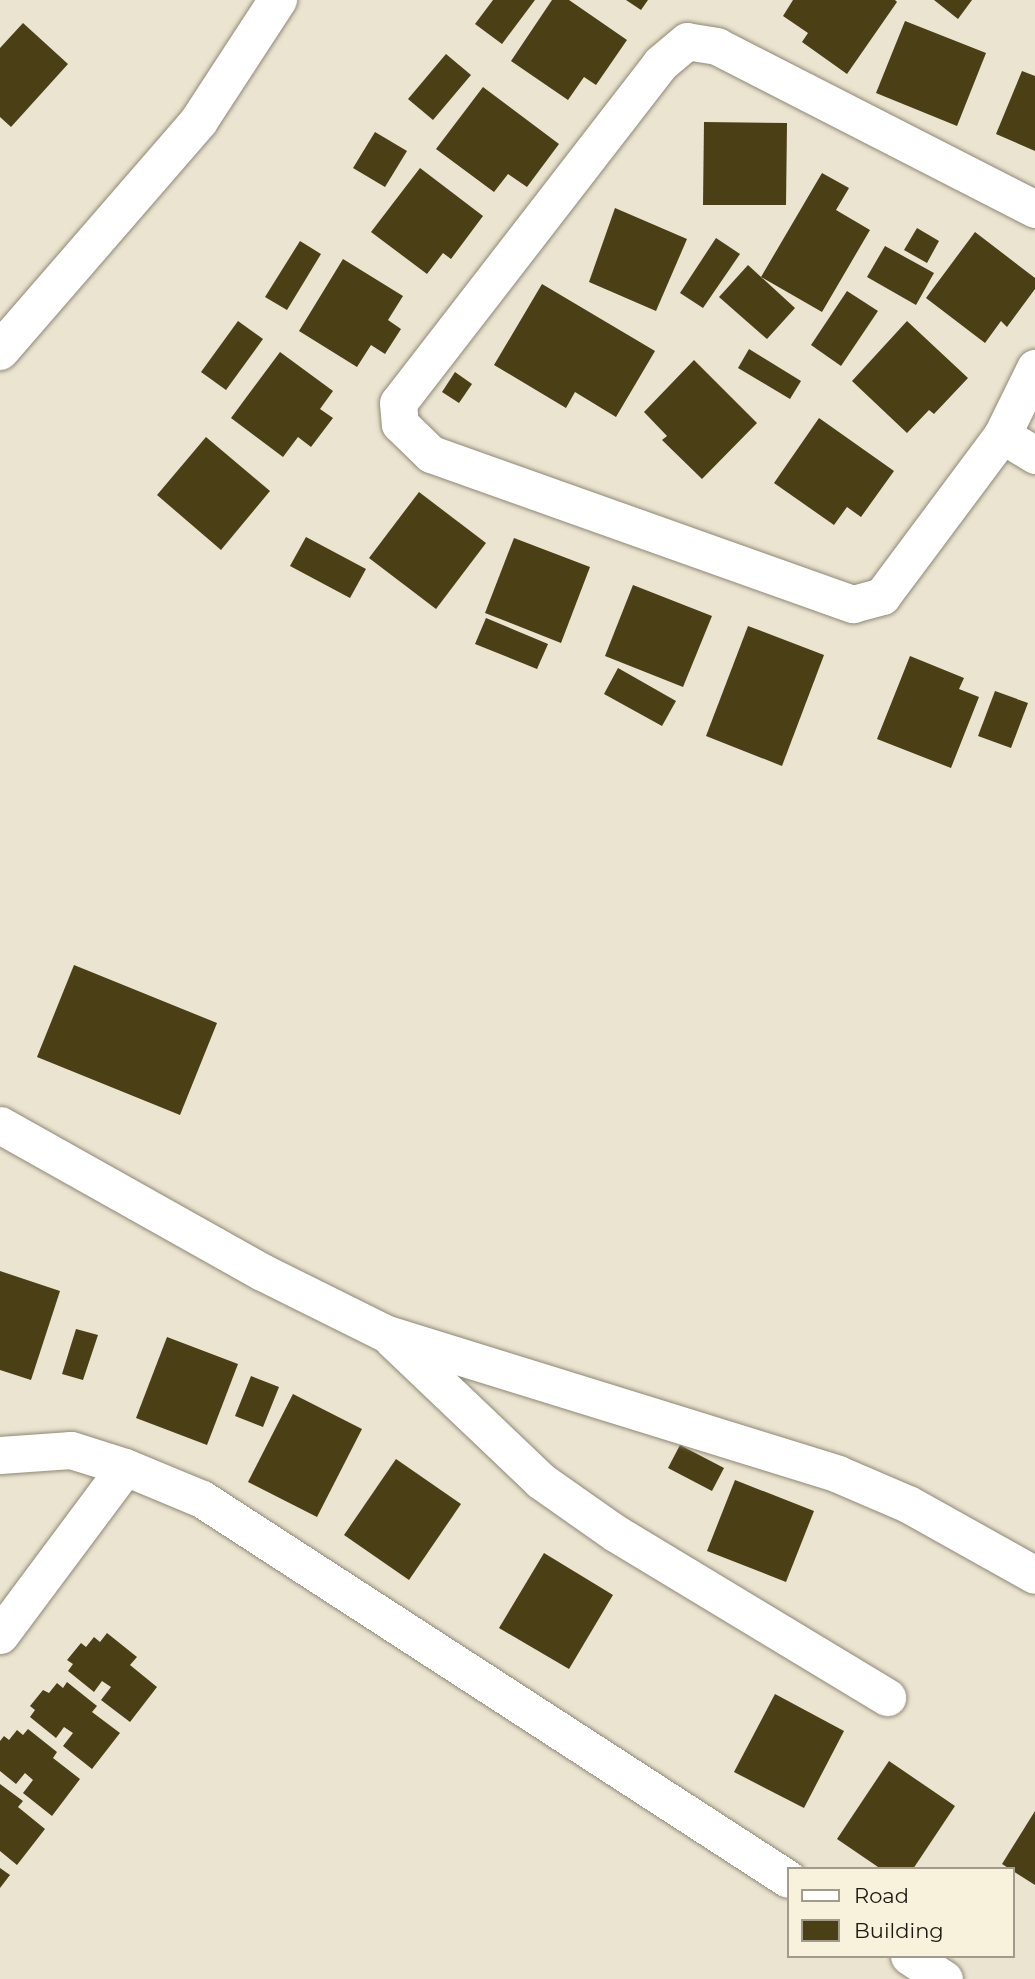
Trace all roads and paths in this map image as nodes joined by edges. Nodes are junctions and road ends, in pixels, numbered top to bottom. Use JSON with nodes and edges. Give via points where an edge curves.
{"nodes":[{"id":1,"x":278,"y":0,"type":"edge"},
{"id":2,"x":1035,"y":209,"type":"edge"},
{"id":3,"x":0,"y":351,"type":"edge"},
{"id":4,"x":1035,"y":368,"type":"edge"},
{"id":5,"x":1002,"y":435,"type":"junction"},
{"id":6,"x":1035,"y":455,"type":"edge"},
{"id":7,"x":0,"y":1125,"type":"edge"},
{"id":8,"x":387,"y":1334,"type":"junction"},
{"id":9,"x":0,"y":1455,"type":"edge"},
{"id":10,"x":125,"y":1467,"type":"junction"},
{"id":11,"x":1035,"y":1574,"type":"edge"},
{"id":12,"x":0,"y":1635,"type":"edge"},
{"id":13,"x":887,"y":1697,"type":"dead end"},
{"id":14,"x":786,"y":1878,"type":"edge"},
{"id":15,"x":912,"y":1958,"type":"edge"},
{"id":16,"x":944,"y":1979,"type":"edge"}],
"edges":[{"from":1,"to":3,"type":"street","via":[[199,121]]},
{"from":2,"to":5,"type":"street","via":[[717,46],[687,41],[660,64],[398,403],[400,424],[431,454],[853,604],[882,596]]},
{"from":4,"to":5,"type":"street"},
{"from":5,"to":6,"type":"street"},
{"from":7,"to":8,"type":"street","via":[[262,1272]]},
{"from":8,"to":11,"type":"street","via":[[838,1474],[908,1504]]},
{"from":8,"to":13,"type":"street","via":[[541,1481],[615,1533]]},
{"from":9,"to":10,"type":"street","via":[[71,1450]]},
{"from":10,"to":12,"type":"street"},
{"from":10,"to":14,"type":"street","via":[[202,1499]]},
{"from":15,"to":16,"type":"street"}]}
